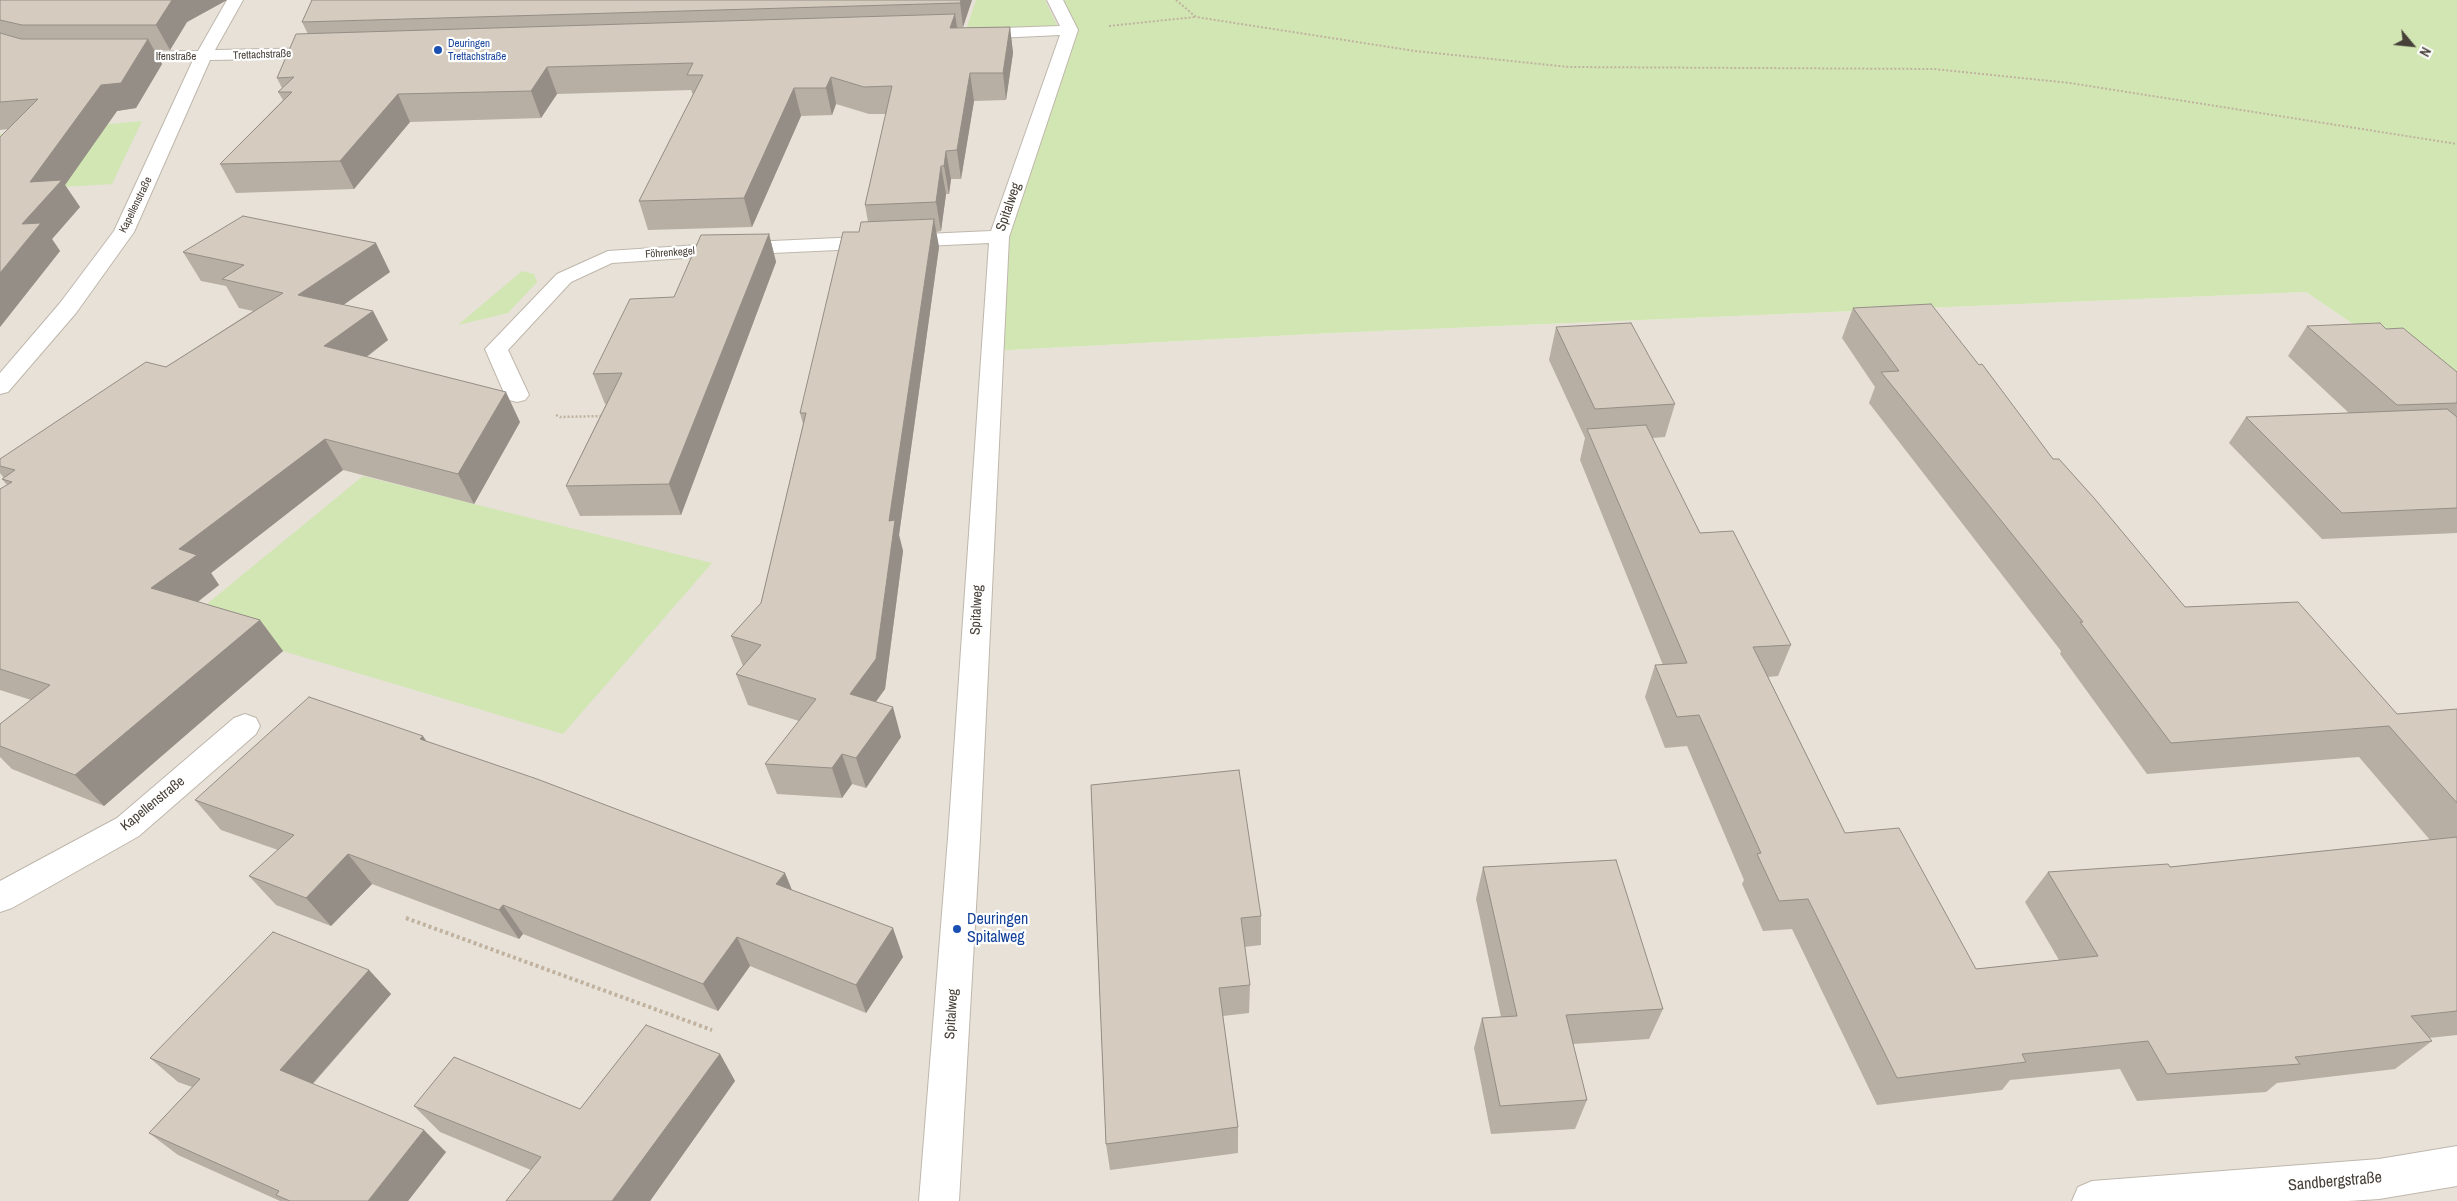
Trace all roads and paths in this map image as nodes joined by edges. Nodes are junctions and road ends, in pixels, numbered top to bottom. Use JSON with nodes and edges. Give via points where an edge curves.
{"nodes":[{"id":1,"x":235,"y":0,"type":"edge"},
{"id":2,"x":1055,"y":0,"type":"edge"},
{"id":3,"x":1176,"y":0,"type":"edge"},
{"id":4,"x":1196,"y":17,"type":"junction"},
{"id":5,"x":1070,"y":30,"type":"junction"},
{"id":6,"x":964,"y":34,"type":"edge"},
{"id":7,"x":338,"y":53,"type":"edge"},
{"id":8,"x":106,"y":57,"type":"edge"},
{"id":9,"x":203,"y":57,"type":"junction"},
{"id":10,"x":2457,"y":144,"type":"edge"},
{"id":11,"x":999,"y":237,"type":"junction"},
{"id":12,"x":0,"y":387,"type":"edge"},
{"id":13,"x":518,"y":395,"type":"joint"},
{"id":14,"x":610,"y":416,"type":"edge"},
{"id":15,"x":245,"y":726,"type":"dead end"},
{"id":16,"x":0,"y":898,"type":"edge"},
{"id":17,"x":406,"y":918,"type":"dead end"},
{"id":18,"x":712,"y":1030,"type":"dead end"},
{"id":19,"x":2457,"y":1166,"type":"edge"},
{"id":20,"x":939,"y":1201,"type":"edge"},
{"id":21,"x":2092,"y":1201,"type":"edge"}],
"edges":[{"from":1,"to":9,"type":"street","name":"Kapellenstraße"},
{"from":2,"to":5,"type":"street"},
{"from":3,"to":4,"type":"path"},
{"from":4,"to":5,"type":"path"},
{"from":4,"to":10,"type":"path","via":[[1415,51],[1569,67],[1934,69],[2070,84]]},
{"from":5,"to":6,"type":"street"},
{"from":5,"to":11,"type":"street","name":"Spitalweg"},
{"from":7,"to":9,"type":"street","name":"Trettachstraße"},
{"from":8,"to":9,"type":"street","name":"Ifenstraße"},
{"from":9,"to":12,"type":"street","name":"Kapellenstraße","via":[[124,232],[68,308]]},
{"from":11,"to":13,"type":"street","name":"Föhrenkegel","via":[[608,257],[564,278],[496,350]]},
{"from":11,"to":20,"type":"street","name":"Spitalweg"},
{"from":13,"to":14,"type":"path","via":[[560,417]]},
{"from":15,"to":16,"type":"street","name":"Kapellenstraße","via":[[128,827]]},
{"from":17,"to":18,"type":"path"},
{"from":19,"to":21,"type":"street","name":"Sandbergstraße","via":[[2378,1179]]}]}
